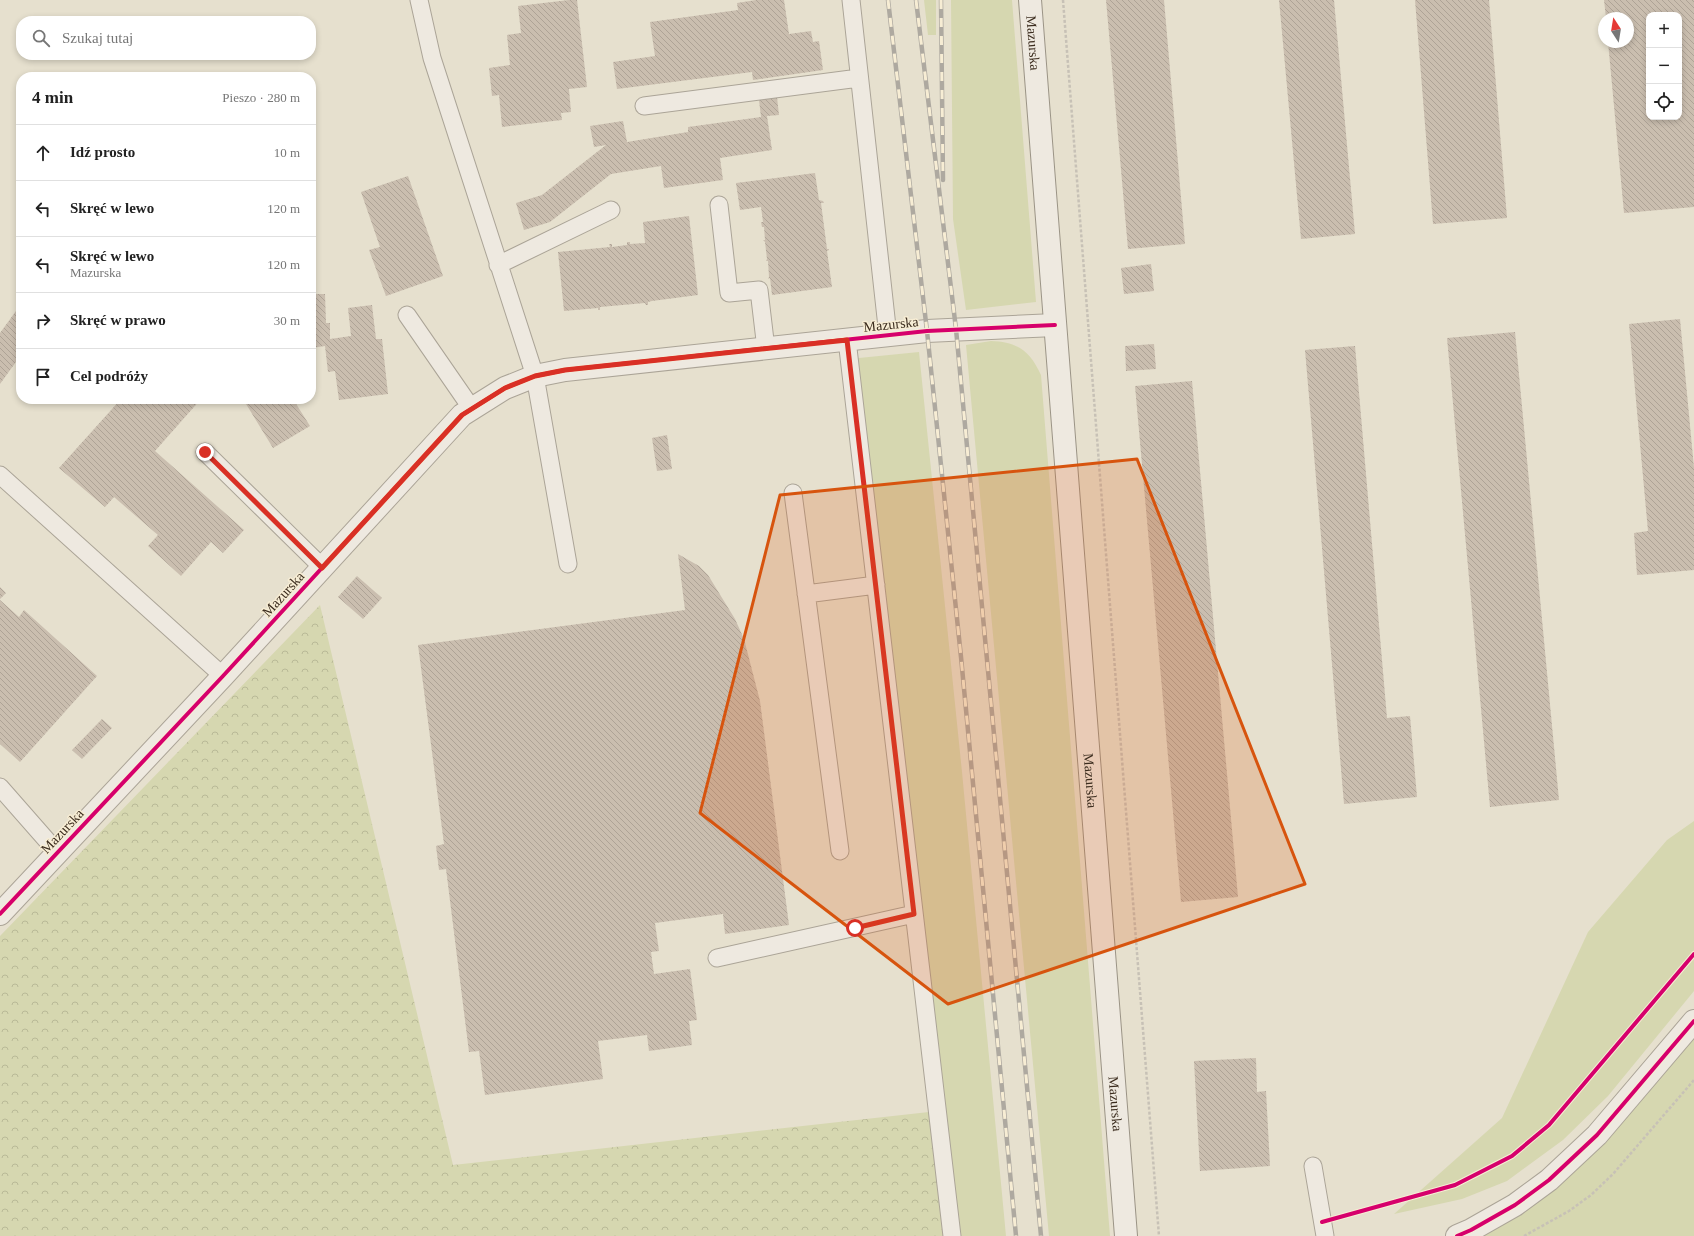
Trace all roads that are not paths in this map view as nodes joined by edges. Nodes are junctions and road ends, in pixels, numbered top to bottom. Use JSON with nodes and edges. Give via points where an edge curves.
{"nodes":[{"id":1,"x":419,"y":0,"type":"edge"},
{"id":2,"x":851,"y":0,"type":"edge"},
{"id":3,"x":1030,"y":0,"type":"edge"},
{"id":4,"x":859,"y":78,"type":"junction"},
{"id":5,"x":644,"y":106,"type":"dead end"},
{"id":6,"x":719,"y":206,"type":"dead end"},
{"id":7,"x":611,"y":210,"type":"dead end"},
{"id":8,"x":498,"y":265,"type":"junction"},
{"id":9,"x":407,"y":315,"type":"dead end"},
{"id":10,"x":1055,"y":325,"type":"junction"},
{"id":11,"x":888,"y":336,"type":"junction"},
{"id":12,"x":847,"y":340,"type":"junction"},
{"id":13,"x":766,"y":349,"type":"junction"},
{"id":14,"x":535,"y":376,"type":"junction"},
{"id":15,"x":472,"y":409,"type":"junction"},
{"id":16,"x":205,"y":452,"type":"dead end"},
{"id":17,"x":0,"y":475,"type":"edge"},
{"id":18,"x":793,"y":493,"type":"dead end"},
{"id":19,"x":568,"y":564,"type":"dead end"},
{"id":20,"x":322,"y":568,"type":"junction"},
{"id":21,"x":876,"y":585,"type":"junction"},
{"id":22,"x":806,"y":594,"type":"junction"},
{"id":23,"x":223,"y":676,"type":"junction"},
{"id":24,"x":0,"y":787,"type":"edge"},
{"id":25,"x":840,"y":850,"type":"dead end"},
{"id":26,"x":57,"y":852,"type":"junction"},
{"id":27,"x":0,"y":914,"type":"edge"},
{"id":28,"x":914,"y":914,"type":"junction"},
{"id":29,"x":717,"y":958,"type":"dead end"},
{"id":30,"x":1694,"y":1021,"type":"edge"},
{"id":31,"x":1314,"y":1166,"type":"dead end"},
{"id":32,"x":952,"y":1236,"type":"edge"},
{"id":33,"x":1126,"y":1236,"type":"edge"},
{"id":34,"x":1325,"y":1236,"type":"edge"},
{"id":35,"x":1457,"y":1236,"type":"edge"}],
"edges":[{"from":1,"to":8,"type":"lane","via":[[432,58]]},
{"from":2,"to":4,"type":"lane"},
{"from":3,"to":10,"type":"street","name":"Mazurska"},
{"from":4,"to":5,"type":"lane"},
{"from":4,"to":11,"type":"lane"},
{"from":6,"to":13,"type":"lane","via":[[730,292],[759,290]]},
{"from":7,"to":8,"type":"lane"},
{"from":8,"to":14,"type":"lane"},
{"from":9,"to":15,"type":"lane"},
{"from":10,"to":11,"type":"street","name":"Mazurska","via":[[956,329]]},
{"from":10,"to":33,"type":"street","name":"Mazurska"},
{"from":11,"to":12,"type":"street","name":"Mazurska"},
{"from":12,"to":13,"type":"street","name":"Mazurska"},
{"from":12,"to":21,"type":"lane"},
{"from":13,"to":14,"type":"street","name":"Mazurska","via":[[565,370]]},
{"from":14,"to":15,"type":"street","name":"Mazurska","via":[[505,388]]},
{"from":14,"to":19,"type":"lane"},
{"from":15,"to":20,"type":"street","name":"Mazurska","via":[[462,415]]},
{"from":16,"to":20,"type":"lane"},
{"from":17,"to":23,"type":"lane"},
{"from":18,"to":22,"type":"lane"},
{"from":20,"to":23,"type":"street","name":"Mazurska"},
{"from":21,"to":22,"type":"lane"},
{"from":21,"to":28,"type":"lane"},
{"from":22,"to":25,"type":"lane"},
{"from":23,"to":26,"type":"street","name":"Mazurska"},
{"from":24,"to":26,"type":"lane"},
{"from":26,"to":27,"type":"street","name":"Mazurska"},
{"from":28,"to":29,"type":"lane"},
{"from":28,"to":32,"type":"lane"},
{"from":30,"to":35,"type":"street","via":[[1597,1135],[1549,1180],[1515,1205]]},
{"from":31,"to":34,"type":"lane"}]}
